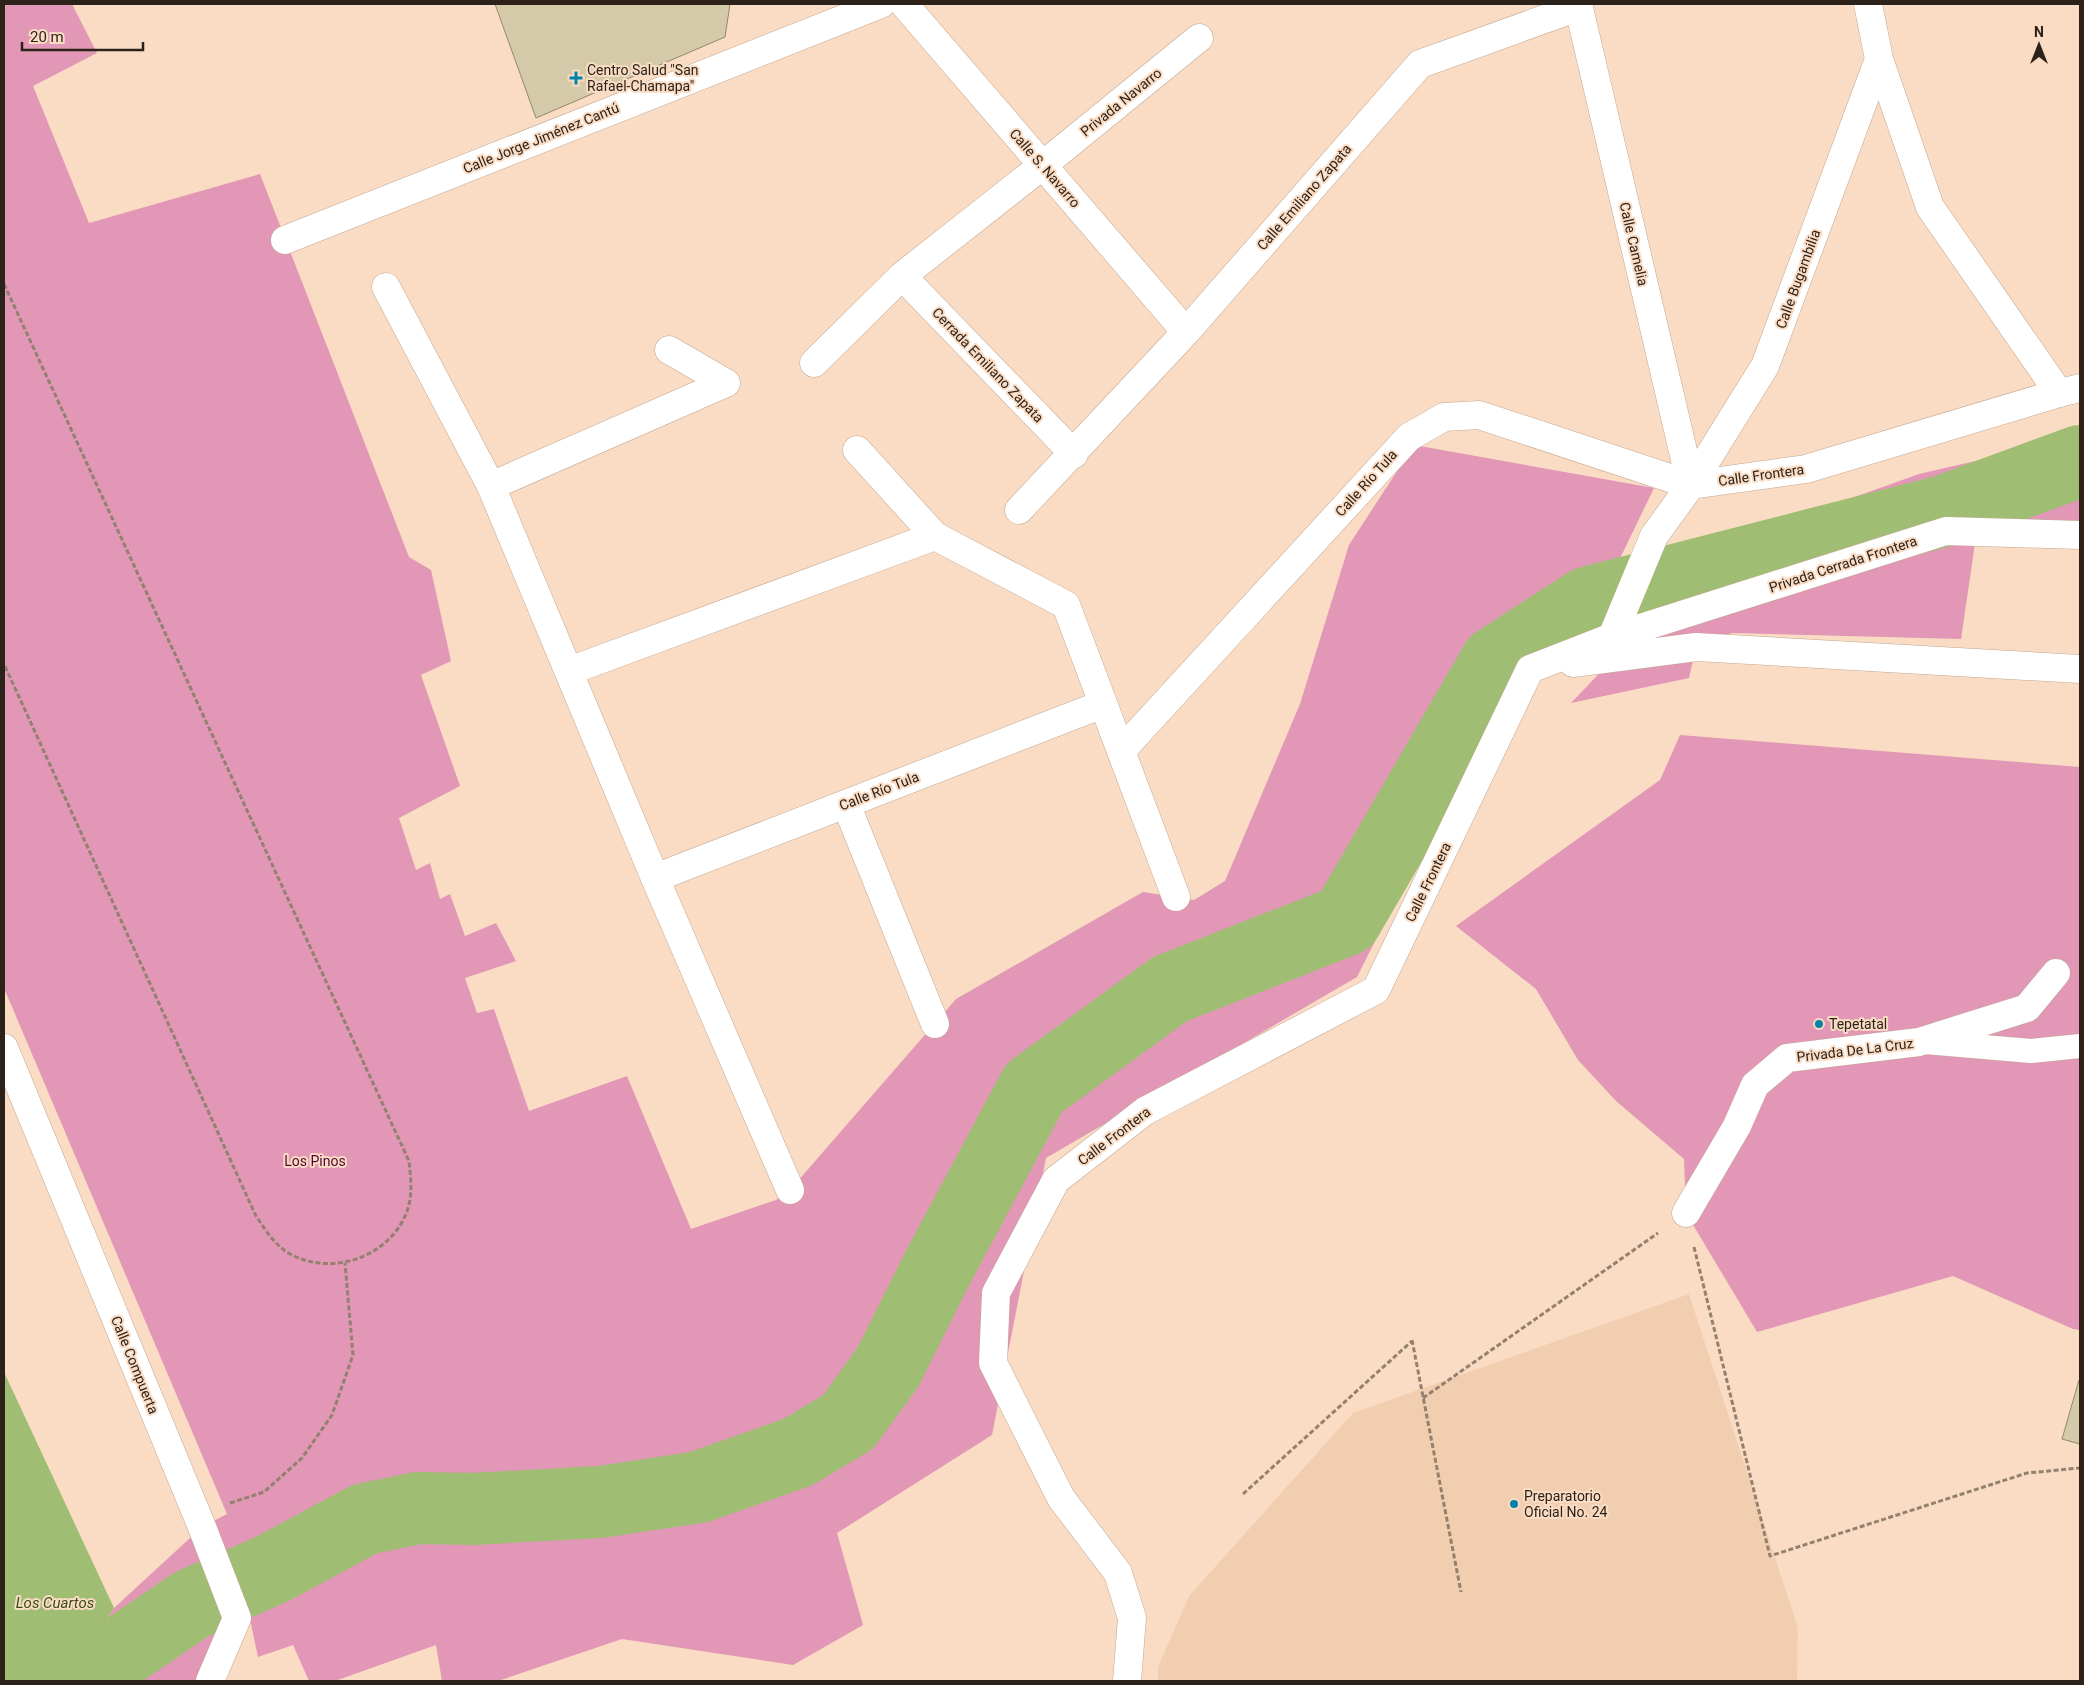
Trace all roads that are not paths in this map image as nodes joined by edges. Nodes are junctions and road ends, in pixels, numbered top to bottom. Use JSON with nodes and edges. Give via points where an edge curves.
{"nodes":[{"id":1,"x":881,"y":4,"type":"edge"},
{"id":2,"x":904,"y":4,"type":"edge"},
{"id":3,"x":1868,"y":4,"type":"edge"},
{"id":4,"x":1578,"y":5,"type":"edge"},
{"id":5,"x":1199,"y":38,"type":"dead end"},
{"id":6,"x":1879,"y":59,"type":"junction"},
{"id":7,"x":1043,"y":165,"type":"junction"},
{"id":8,"x":284,"y":240,"type":"dead end"},
{"id":9,"x":902,"y":276,"type":"junction"},
{"id":10,"x":386,"y":287,"type":"dead end"},
{"id":11,"x":1186,"y":332,"type":"junction"},
{"id":12,"x":669,"y":350,"type":"dead end"},
{"id":13,"x":814,"y":363,"type":"dead end"},
{"id":14,"x":2070,"y":390,"type":"edge"},
{"id":15,"x":857,"y":450,"type":"dead end"},
{"id":16,"x":1074,"y":454,"type":"junction"},
{"id":17,"x":1691,"y":485,"type":"junction"},
{"id":18,"x":491,"y":486,"type":"junction"},
{"id":19,"x":1019,"y":510,"type":"dead end"},
{"id":20,"x":2080,"y":535,"type":"edge"},
{"id":21,"x":935,"y":536,"type":"junction"},
{"id":22,"x":1612,"y":637,"type":"junction"},
{"id":23,"x":1530,"y":669,"type":"junction"},
{"id":24,"x":2080,"y":669,"type":"edge"},
{"id":25,"x":569,"y":671,"type":"junction"},
{"id":26,"x":1103,"y":704,"type":"junction"},
{"id":27,"x":1122,"y":750,"type":"junction"},
{"id":28,"x":846,"y":804,"type":"junction"},
{"id":29,"x":655,"y":878,"type":"junction"},
{"id":30,"x":1176,"y":897,"type":"dead end"},
{"id":31,"x":2056,"y":973,"type":"dead end"},
{"id":32,"x":935,"y":1024,"type":"dead end"},
{"id":33,"x":1919,"y":1042,"type":"junction"},
{"id":34,"x":2080,"y":1046,"type":"edge"},
{"id":35,"x":4,"y":1048,"type":"edge"},
{"id":36,"x":790,"y":1190,"type":"dead end"},
{"id":37,"x":1686,"y":1213,"type":"road end"},
{"id":38,"x":210,"y":1681,"type":"edge"},
{"id":39,"x":1127,"y":1681,"type":"edge"}],
"edges":[{"from":1,"to":8,"type":"street","name":"Calle Jorge Jiménez Cantú"},
{"from":2,"to":7,"type":"street","name":"Calle S. Navarro"},
{"from":3,"to":6,"type":"street"},
{"from":4,"to":11,"type":"street","name":"Calle Emiliano Zapata","via":[[1420,64]]},
{"from":4,"to":17,"type":"street","name":"Calle Camelia"},
{"from":5,"to":7,"type":"street","name":"Privada Navarro"},
{"from":6,"to":14,"type":"street","via":[[1930,207]]},
{"from":6,"to":17,"type":"street","name":"Calle Bugambilia","via":[[1766,366]]},
{"from":7,"to":9,"type":"street"},
{"from":7,"to":11,"type":"street","name":"Calle S. Navarro"},
{"from":9,"to":13,"type":"street"},
{"from":9,"to":16,"type":"street","name":"Cerrada Emiliano Zapata"},
{"from":10,"to":18,"type":"street"},
{"from":11,"to":16,"type":"street","name":"Calle Emiliano Zapata"},
{"from":12,"to":18,"type":"street","via":[[726,383]]},
{"from":14,"to":17,"type":"street","name":"Calle Frontera","via":[[1806,469]]},
{"from":15,"to":21,"type":"street"},
{"from":16,"to":19,"type":"street","name":"Calle Emiliano Zapata"},
{"from":17,"to":22,"type":"street","via":[[1654,536]]},
{"from":17,"to":27,"type":"street","name":"Calle Río Tula","via":[[1479,415],[1444,417],[1409,437]]},
{"from":18,"to":25,"type":"street"},
{"from":20,"to":22,"type":"street","name":"Privada Cerrada Frontera","via":[[1946,531]]},
{"from":21,"to":25,"type":"street"},
{"from":21,"to":26,"type":"street","via":[[1066,605]]},
{"from":22,"to":23,"type":"street"},
{"from":23,"to":24,"type":"street","via":[[1696,647]]},
{"from":23,"to":39,"type":"street","name":"Calle Frontera","via":[[1376,990],[1145,1111],[1056,1180],[996,1292],[993,1363],[1061,1498],[1118,1573],[1132,1618]]},
{"from":25,"to":29,"type":"street"},
{"from":26,"to":27,"type":"street"},
{"from":26,"to":28,"type":"street","name":"Calle Río Tula"},
{"from":27,"to":30,"type":"street"},
{"from":28,"to":29,"type":"street","name":"Calle Río Tula"},
{"from":28,"to":32,"type":"street"},
{"from":29,"to":36,"type":"street"},
{"from":31,"to":33,"type":"street","via":[[2027,1008]]},
{"from":33,"to":34,"type":"lane","name":"Privada De La Cruz","via":[[2031,1051]]},
{"from":33,"to":37,"type":"street","name":"Privada De La Cruz","via":[[1787,1058],[1755,1085],[1737,1126]]},
{"from":35,"to":38,"type":"street","name":"Calle Compuerta","via":[[237,1618]]}]}
